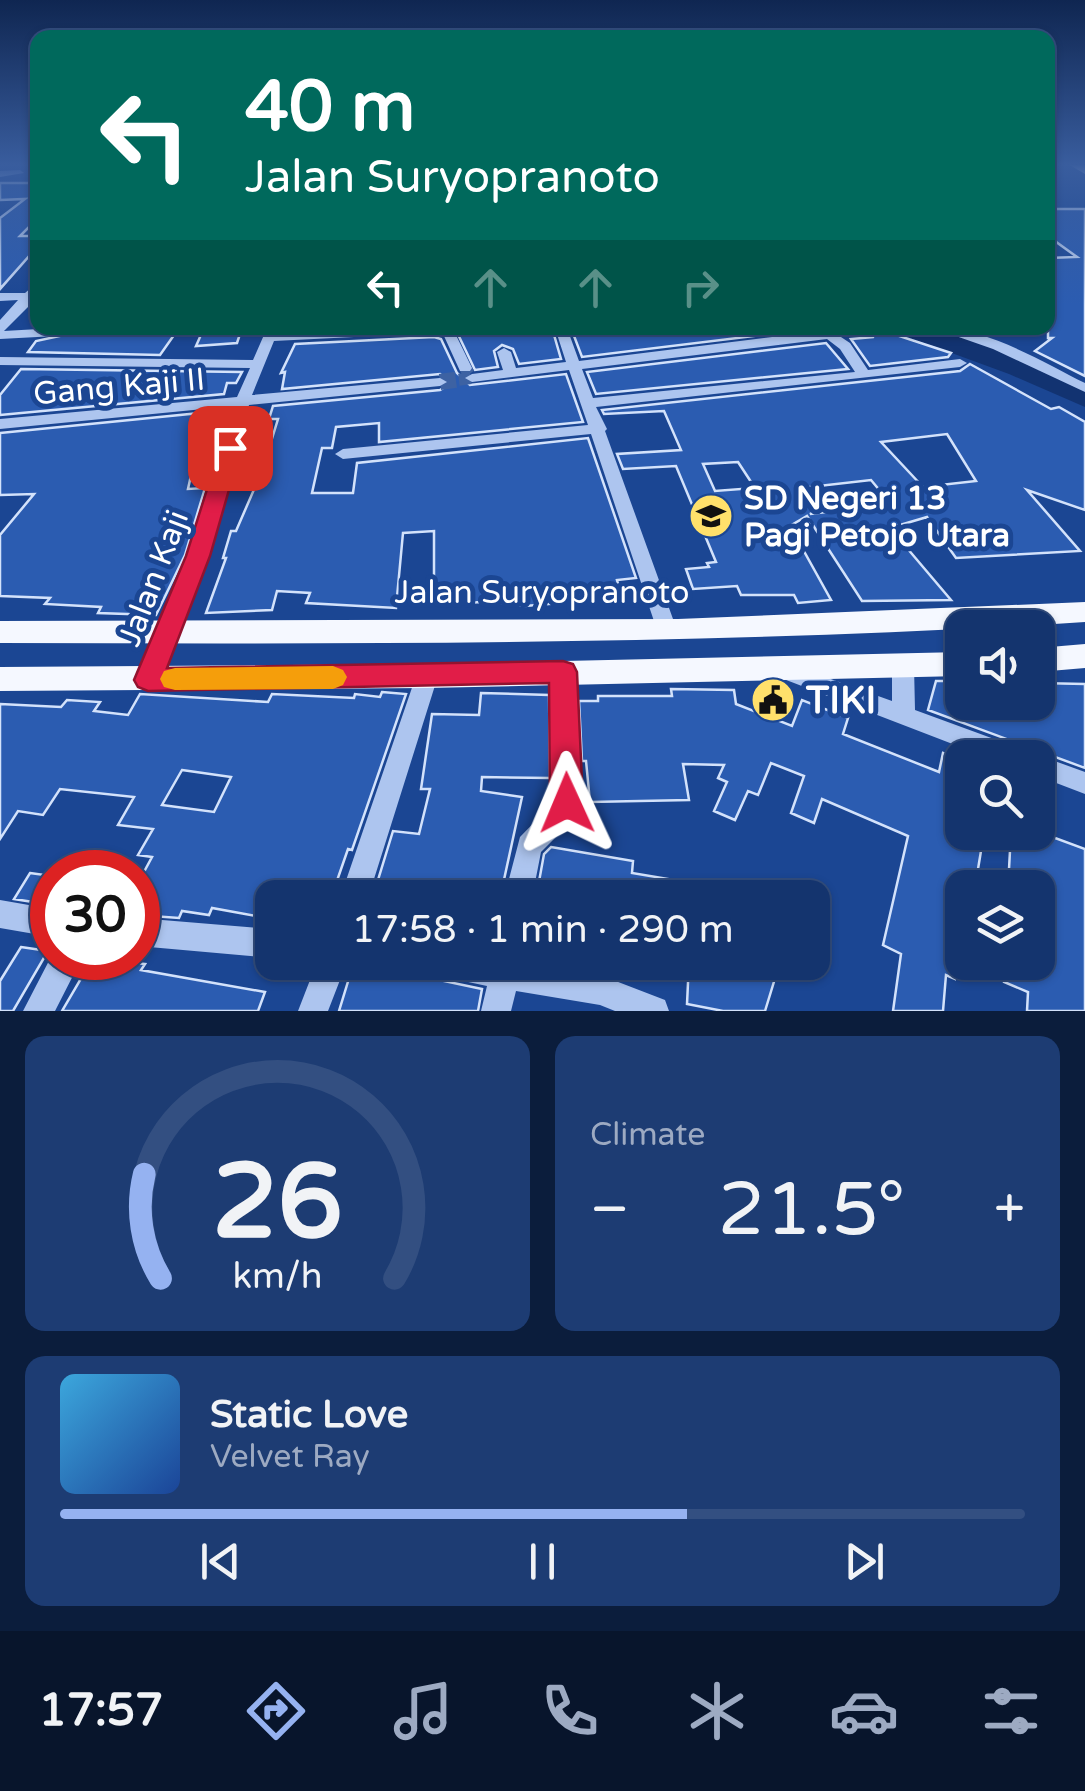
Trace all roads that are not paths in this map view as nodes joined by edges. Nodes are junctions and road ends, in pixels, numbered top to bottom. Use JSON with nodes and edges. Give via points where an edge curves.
{"nodes":[{"id":1,"x":30,"y":296,"type":"edge"},
{"id":2,"x":0,"y":297,"type":"edge"},
{"id":3,"x":30,"y":298,"type":"edge"},
{"id":4,"x":0,"y":331,"type":"edge"},
{"id":5,"x":30,"y":332,"type":"edge"},
{"id":6,"x":270,"y":335,"type":"edge"},
{"id":7,"x":450,"y":335,"type":"edge"},
{"id":8,"x":563,"y":335,"type":"edge"},
{"id":9,"x":799,"y":335,"type":"edge"},
{"id":10,"x":818,"y":335,"type":"edge"},
{"id":11,"x":962,"y":335,"type":"edge"},
{"id":12,"x":504,"y":352,"type":"dead end"},
{"id":13,"x":0,"y":361,"type":"edge"},
{"id":14,"x":960,"y":363,"type":"dead end"},
{"id":15,"x":258,"y":364,"type":"junction"},
{"id":16,"x":578,"y":368,"type":"junction"},
{"id":17,"x":510,"y":375,"type":"junction"},
{"id":18,"x":864,"y":375,"type":"junction"},
{"id":19,"x":440,"y":382,"type":"tunnel mouth"},
{"id":20,"x":1085,"y":388,"type":"edge"},
{"id":21,"x":242,"y":403,"type":"junction"},
{"id":22,"x":589,"y":403,"type":"junction"},
{"id":23,"x":0,"y":424,"type":"edge"},
{"id":24,"x":599,"y":429,"type":"junction"},
{"id":25,"x":343,"y":454,"type":"dead end"},
{"id":26,"x":1085,"y":612,"type":"edge"},
{"id":27,"x":667,"y":630,"type":"junction"},
{"id":28,"x":0,"y":632,"type":"edge"},
{"id":29,"x":169,"y":632,"type":"junction"},
{"id":30,"x":1085,"y":656,"type":"edge"},
{"id":31,"x":1055,"y":659,"type":"edge"},
{"id":32,"x":945,"y":665,"type":"edge"},
{"id":33,"x":903,"y":666,"type":"junction"},
{"id":34,"x":780,"y":669,"type":"junction"},
{"id":35,"x":563,"y":672,"type":"junction"},
{"id":36,"x":427,"y":676,"type":"junction"},
{"id":37,"x":0,"y":679,"type":"edge"},
{"id":38,"x":148,"y":680,"type":"junction"},
{"id":39,"x":904,"y":714,"type":"junction"},
{"id":40,"x":971,"y":740,"type":"edge"},
{"id":41,"x":1055,"y":772,"type":"edge"},
{"id":42,"x":1085,"y":783,"type":"edge"},
{"id":43,"x":360,"y":880,"type":"edge"},
{"id":44,"x":522,"y":880,"type":"edge"},
{"id":45,"x":0,"y":914,"type":"edge"},
{"id":46,"x":30,"y":919,"type":"edge"},
{"id":47,"x":160,"y":934,"type":"edge"},
{"id":48,"x":255,"y":942,"type":"edge"},
{"id":49,"x":54,"y":980,"type":"edge"},
{"id":50,"x":325,"y":980,"type":"edge"},
{"id":51,"x":503,"y":980,"type":"edge"},
{"id":52,"x":559,"y":980,"type":"edge"},
{"id":53,"x":38,"y":1011,"type":"edge"},
{"id":54,"x":313,"y":1011,"type":"edge"},
{"id":55,"x":496,"y":1011,"type":"edge"},
{"id":56,"x":654,"y":1011,"type":"edge"}],
"edges":[{"from":1,"to":2,"type":"street"},
{"from":3,"to":4,"type":"street"},
{"from":4,"to":5,"type":"street"},
{"from":6,"to":15,"type":"street","name":"Jalan Kaji"},
{"from":7,"to":17,"type":"street","via":[[469,373]]},
{"from":8,"to":16,"type":"street"},
{"from":9,"to":16,"type":"street"},
{"from":10,"to":18,"type":"street","via":[[852,354]]},
{"from":11,"to":20,"type":"street"},
{"from":12,"to":17,"type":"street"},
{"from":13,"to":15,"type":"street"},
{"from":14,"to":18,"type":"street"},
{"from":15,"to":21,"type":"street","name":"Jalan Kaji"},
{"from":16,"to":17,"type":"street"},
{"from":16,"to":22,"type":"street"},
{"from":18,"to":22,"type":"street"},
{"from":19,"to":21,"type":"street","name":"Gang Kaji II"},
{"from":21,"to":23,"type":"street","name":"Gang Kaji II"},
{"from":21,"to":29,"type":"street","name":"Jalan Kaji"},
{"from":22,"to":24,"type":"street"},
{"from":24,"to":25,"type":"street"},
{"from":24,"to":27,"type":"street"},
{"from":26,"to":27,"type":"main road","name":"Jalan Suryopranoto"},
{"from":27,"to":29,"type":"main road","name":"Jalan Suryopranoto"},
{"from":28,"to":29,"type":"main road","name":"Jalan Suryopranoto"},
{"from":29,"to":38,"type":"street","name":"Jalan Kaji"},
{"from":30,"to":31,"type":"main road"},
{"from":32,"to":33,"type":"main road"},
{"from":33,"to":34,"type":"main road"},
{"from":33,"to":39,"type":"street"},
{"from":34,"to":35,"type":"main road"},
{"from":34,"to":39,"type":"street"},
{"from":35,"to":36,"type":"main road"},
{"from":35,"to":44,"type":"street","via":[[567,803],[529,846]]},
{"from":36,"to":38,"type":"main road"},
{"from":36,"to":43,"type":"street"},
{"from":37,"to":38,"type":"main road"},
{"from":39,"to":40,"type":"street"},
{"from":41,"to":42,"type":"street"},
{"from":45,"to":46,"type":"street"},
{"from":47,"to":48,"type":"street"},
{"from":49,"to":53,"type":"street"},
{"from":50,"to":54,"type":"street"},
{"from":51,"to":55,"type":"street"},
{"from":52,"to":56,"type":"street"}]}
